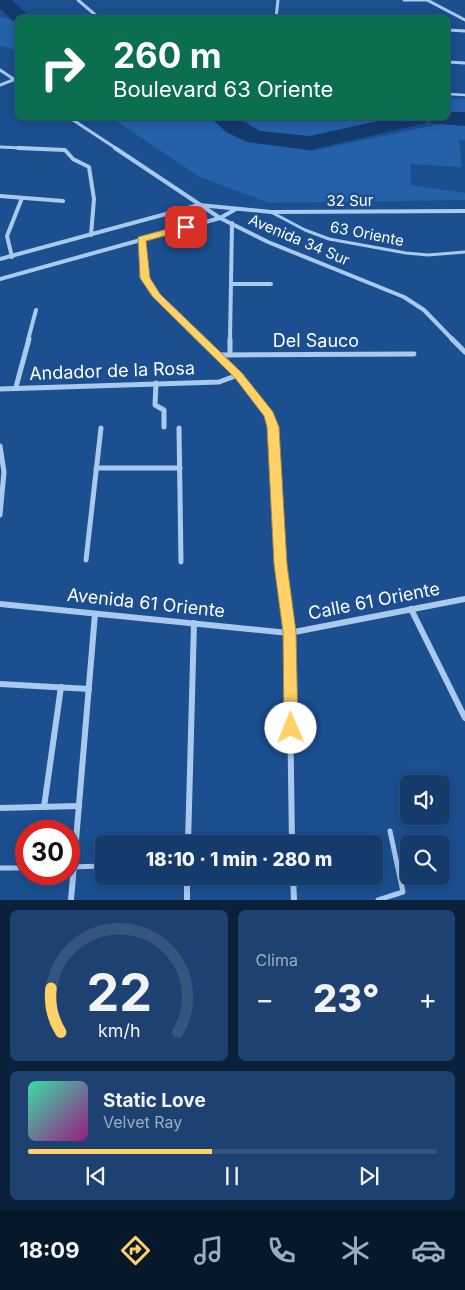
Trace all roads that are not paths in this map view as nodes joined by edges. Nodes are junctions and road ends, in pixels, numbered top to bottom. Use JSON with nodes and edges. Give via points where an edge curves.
{"nodes":[{"id":1,"x":78,"y":0,"type":"edge"},
{"id":2,"x":278,"y":0,"type":"edge"},
{"id":3,"x":404,"y":0,"type":"edge"},
{"id":4,"x":429,"y":0,"type":"edge"},
{"id":5,"x":96,"y":15,"type":"edge"},
{"id":6,"x":276,"y":15,"type":"edge"},
{"id":7,"x":465,"y":20,"type":"edge"},
{"id":8,"x":450,"y":30,"type":"edge"},
{"id":9,"x":465,"y":31,"type":"edge"},
{"id":10,"x":450,"y":62,"type":"edge"},
{"id":11,"x":465,"y":63,"type":"edge"},
{"id":12,"x":0,"y":70,"type":"edge"},
{"id":13,"x":13,"y":80,"type":"joint"},
{"id":14,"x":0,"y":85,"type":"edge"},
{"id":15,"x":450,"y":94,"type":"edge"},
{"id":16,"x":465,"y":95,"type":"edge"},
{"id":17,"x":73,"y":120,"type":"edge"},
{"id":18,"x":0,"y":147,"type":"edge"},
{"id":19,"x":0,"y":196,"type":"edge"},
{"id":20,"x":22,"y":198,"type":"junction"},
{"id":21,"x":63,"y":201,"type":"dead end"},
{"id":22,"x":200,"y":205,"type":"junction"},
{"id":23,"x":236,"y":209,"type":"junction"},
{"id":24,"x":271,"y":212,"type":"junction"},
{"id":25,"x":465,"y":212,"type":"edge"},
{"id":26,"x":220,"y":218,"type":"junction"},
{"id":27,"x":232,"y":223,"type":"junction"},
{"id":28,"x":90,"y":235,"type":"junction"},
{"id":29,"x":141,"y":239,"type":"junction"},
{"id":30,"x":465,"y":252,"type":"edge"},
{"id":31,"x":12,"y":257,"type":"junction"},
{"id":32,"x":0,"y":259,"type":"edge"},
{"id":33,"x":0,"y":279,"type":"edge"},
{"id":34,"x":231,"y":284,"type":"junction"},
{"id":35,"x":271,"y":284,"type":"dead end"},
{"id":36,"x":36,"y":310,"type":"dead end"},
{"id":37,"x":465,"y":352,"type":"edge"},
{"id":38,"x":414,"y":354,"type":"dead end"},
{"id":39,"x":217,"y":355,"type":"junction"},
{"id":40,"x":230,"y":355,"type":"junction"},
{"id":41,"x":238,"y":375,"type":"junction"},
{"id":42,"x":156,"y":383,"type":"junction"},
{"id":43,"x":16,"y":388,"type":"junction"},
{"id":44,"x":0,"y":389,"type":"edge"},
{"id":45,"x":164,"y":427,"type":"dead end"},
{"id":46,"x":101,"y":428,"type":"dead end"},
{"id":47,"x":180,"y":428,"type":"dead end"},
{"id":48,"x":0,"y":446,"type":"edge"},
{"id":49,"x":96,"y":468,"type":"junction"},
{"id":50,"x":180,"y":468,"type":"junction"},
{"id":51,"x":0,"y":515,"type":"edge"},
{"id":52,"x":86,"y":560,"type":"dead end"},
{"id":53,"x":182,"y":562,"type":"dead end"},
{"id":54,"x":465,"y":599,"type":"edge"},
{"id":55,"x":0,"y":604,"type":"edge"},
{"id":56,"x":411,"y":609,"type":"junction"},
{"id":57,"x":95,"y":614,"type":"junction"},
{"id":58,"x":194,"y":623,"type":"junction"},
{"id":59,"x":290,"y":632,"type":"junction"},
{"id":60,"x":0,"y":684,"type":"edge"},
{"id":61,"x":61,"y":687,"type":"junction"},
{"id":62,"x":89,"y":689,"type":"junction"},
{"id":63,"x":465,"y":718,"type":"edge"},
{"id":64,"x":79,"y":806,"type":"junction"},
{"id":65,"x":44,"y":807,"type":"junction"},
{"id":66,"x":0,"y":808,"type":"edge"},
{"id":67,"x":77,"y":820,"type":"edge"},
{"id":68,"x":390,"y":831,"type":"dead end"},
{"id":69,"x":188,"y":835,"type":"edge"},
{"id":70,"x":292,"y":835,"type":"edge"},
{"id":71,"x":95,"y":866,"type":"edge"},
{"id":72,"x":80,"y":867,"type":"edge"},
{"id":73,"x":0,"y":868,"type":"edge"},
{"id":74,"x":15,"y":868,"type":"edge"},
{"id":75,"x":71,"y":885,"type":"edge"},
{"id":76,"x":187,"y":885,"type":"edge"},
{"id":77,"x":293,"y":885,"type":"edge"},
{"id":78,"x":71,"y":900,"type":"edge"},
{"id":79,"x":187,"y":900,"type":"edge"},
{"id":80,"x":294,"y":900,"type":"edge"},
{"id":81,"x":378,"y":900,"type":"edge"}],
"edges":[{"from":1,"to":5,"type":"street"},
{"from":2,"to":6,"type":"street"},
{"from":3,"to":4,"type":"street"},
{"from":4,"to":7,"type":"street"},
{"from":8,"to":9,"type":"street"},
{"from":10,"to":11,"type":"street"},
{"from":12,"to":13,"type":"street"},
{"from":13,"to":14,"type":"street"},
{"from":15,"to":16,"type":"lane"},
{"from":17,"to":22,"type":"street","name":"Avenida 34 Sur"},
{"from":18,"to":28,"type":"street","via":[[65,150],[73,159],[89,167],[94,199]]},
{"from":19,"to":20,"type":"street"},
{"from":20,"to":21,"type":"street"},
{"from":20,"to":31,"type":"street","via":[[7,236]]},
{"from":22,"to":23,"type":"street","name":"32 Sur"},
{"from":22,"to":26,"type":"street","name":"Avenida 34 Sur"},
{"from":22,"to":28,"type":"street"},
{"from":23,"to":24,"type":"street","name":"32 Sur"},
{"from":23,"to":26,"type":"street"},
{"from":24,"to":25,"type":"street","name":"32 Sur"},
{"from":24,"to":30,"type":"lane","name":"63 Oriente","via":[[305,230],[329,238],[406,253]]},
{"from":26,"to":27,"type":"street","name":"Avenida 34 Sur"},
{"from":26,"to":29,"type":"street"},
{"from":27,"to":34,"type":"street"},
{"from":27,"to":37,"type":"street","name":"Avenida 34 Sur","via":[[268,242],[404,297],[424,310]]},
{"from":28,"to":31,"type":"street"},
{"from":29,"to":33,"type":"street"},
{"from":29,"to":39,"type":"street","via":[[145,278],[150,288]]},
{"from":31,"to":32,"type":"street"},
{"from":34,"to":35,"type":"street"},
{"from":34,"to":40,"type":"street"},
{"from":36,"to":43,"type":"street"},
{"from":38,"to":40,"type":"street","name":"Del Sauco"},
{"from":39,"to":40,"type":"street","name":"Del Sauco"},
{"from":39,"to":41,"type":"street"},
{"from":41,"to":42,"type":"street","name":"Andador de la Rosa","via":[[219,382]]},
{"from":41,"to":59,"type":"street","via":[[261,402],[273,427],[281,564]]},
{"from":42,"to":43,"type":"street","name":"Andador de la Rosa"},
{"from":42,"to":45,"type":"street","via":[[155,405],[164,410]]},
{"from":43,"to":44,"type":"street","name":"Andador de la Rosa"},
{"from":46,"to":49,"type":"street"},
{"from":47,"to":50,"type":"street"},
{"from":48,"to":51,"type":"street","via":[[5,486]]},
{"from":49,"to":50,"type":"street"},
{"from":49,"to":52,"type":"street"},
{"from":50,"to":53,"type":"street"},
{"from":54,"to":56,"type":"street","name":"Calle 61 Oriente"},
{"from":55,"to":57,"type":"street","name":"Avenida 61 Oriente"},
{"from":56,"to":59,"type":"street","name":"Calle 61 Oriente"},
{"from":56,"to":63,"type":"street"},
{"from":57,"to":58,"type":"street","name":"Avenida 61 Oriente"},
{"from":57,"to":62,"type":"street"},
{"from":58,"to":59,"type":"street","name":"Avenida 61 Oriente"},
{"from":58,"to":69,"type":"street"},
{"from":59,"to":70,"type":"street"},
{"from":60,"to":61,"type":"street"},
{"from":61,"to":62,"type":"street"},
{"from":61,"to":65,"type":"street"},
{"from":62,"to":64,"type":"street"},
{"from":64,"to":65,"type":"street"},
{"from":64,"to":67,"type":"street"},
{"from":65,"to":66,"type":"street"},
{"from":68,"to":81,"type":"lane","via":[[403,892]]},
{"from":71,"to":72,"type":"lane"},
{"from":73,"to":74,"type":"lane"},
{"from":75,"to":78,"type":"street"},
{"from":76,"to":79,"type":"street"},
{"from":77,"to":80,"type":"street"}]}
